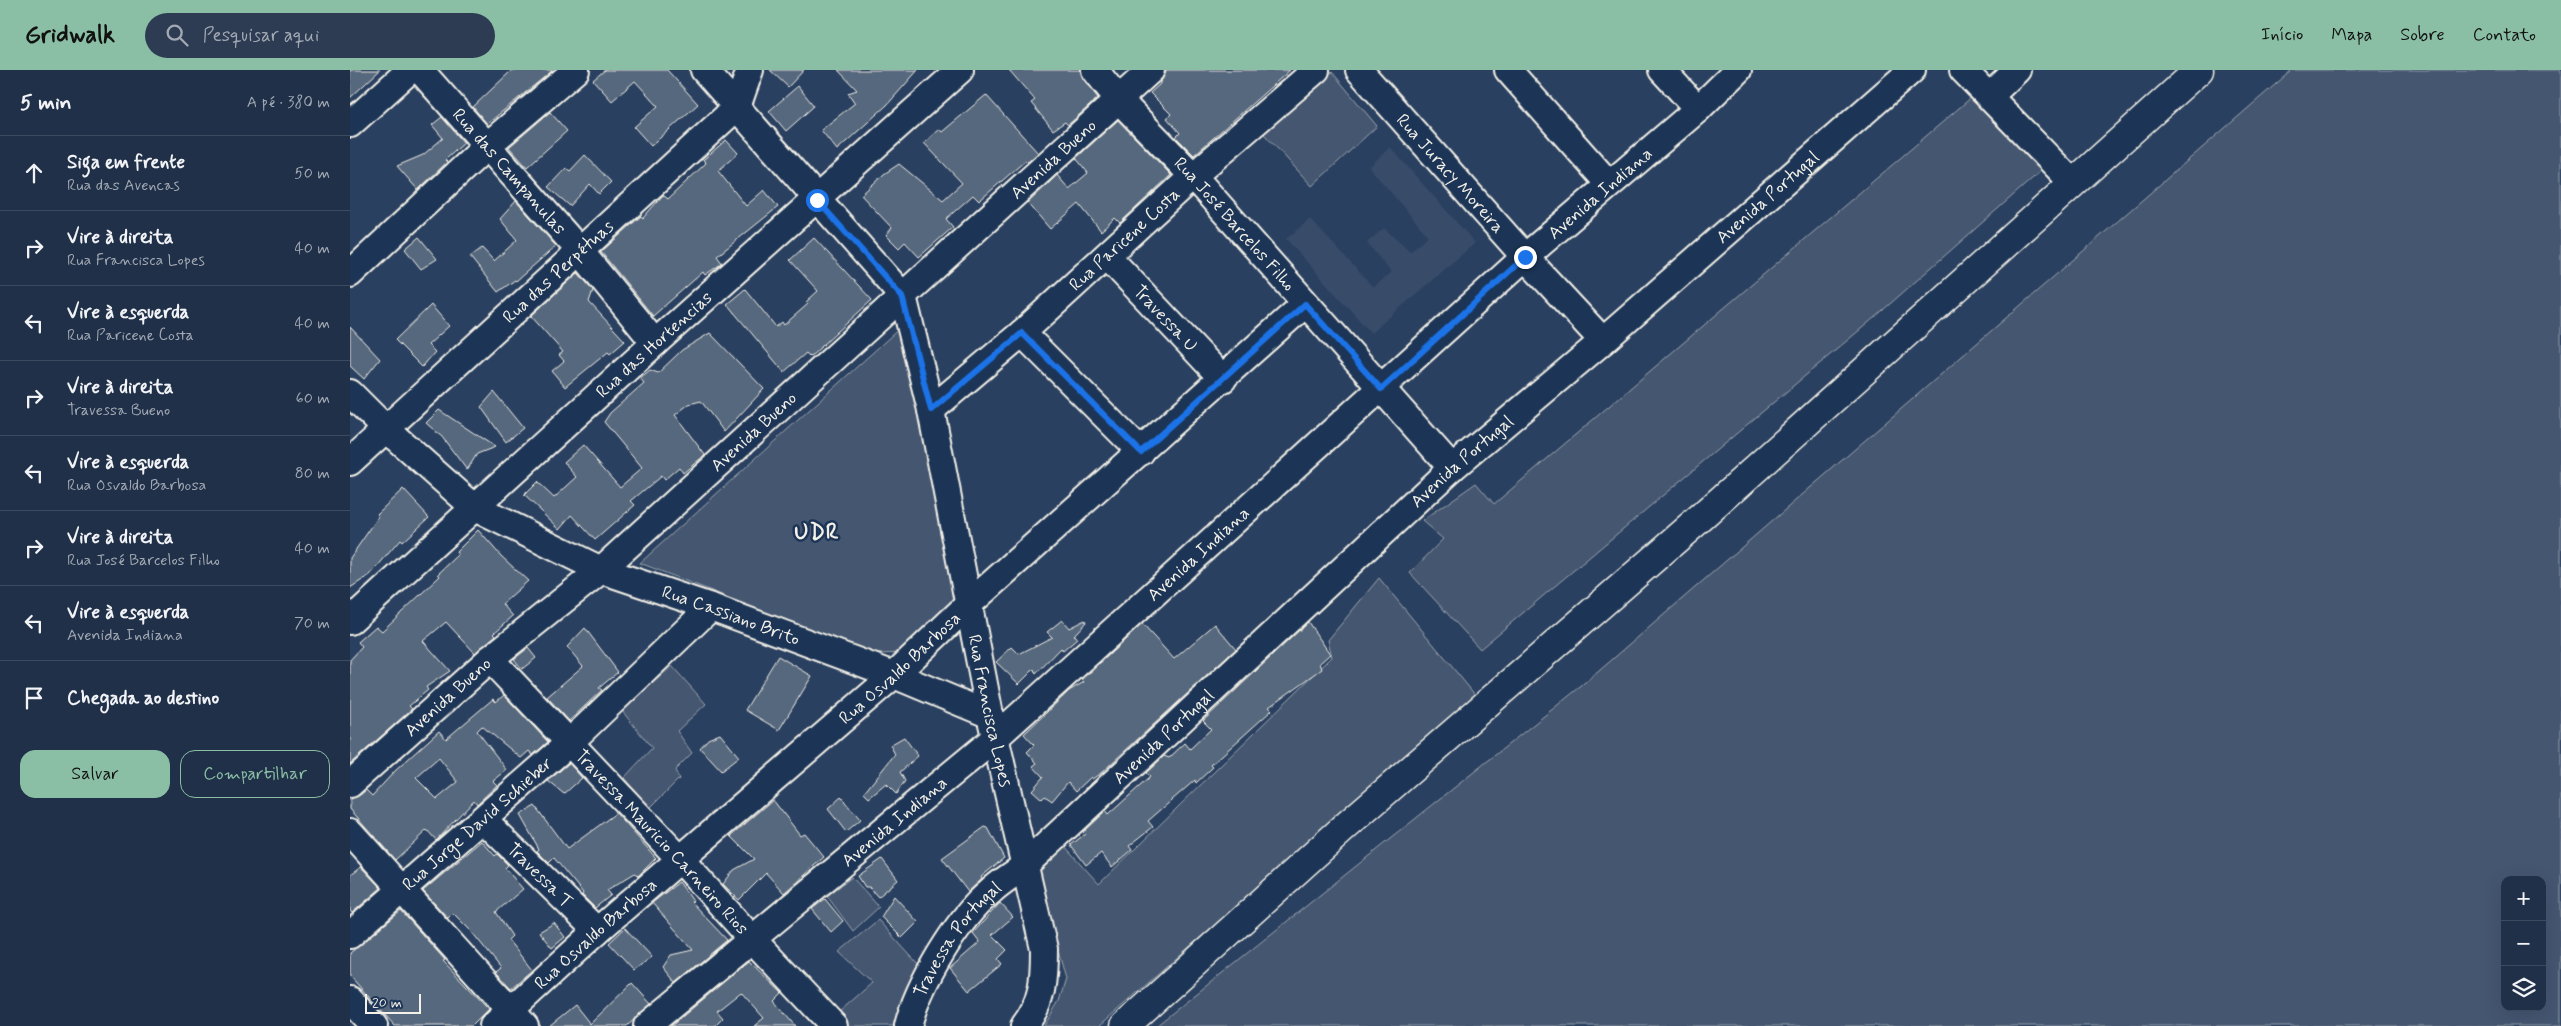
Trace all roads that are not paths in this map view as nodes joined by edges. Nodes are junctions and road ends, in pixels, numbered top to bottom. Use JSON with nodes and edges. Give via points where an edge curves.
{"nodes":[{"id":1,"x":410,"y":70,"type":"edge"},
{"id":2,"x":420,"y":70,"type":"edge"},
{"id":3,"x":576,"y":70,"type":"edge"},
{"id":4,"x":704,"y":70,"type":"edge"},
{"id":5,"x":750,"y":70,"type":"edge"},
{"id":6,"x":1095,"y":70,"type":"edge"},
{"id":7,"x":1151,"y":70,"type":"edge"},
{"id":8,"x":1316,"y":70,"type":"edge"},
{"id":9,"x":1359,"y":70,"type":"edge"},
{"id":10,"x":1508,"y":70,"type":"edge"},
{"id":11,"x":1662,"y":70,"type":"edge"},
{"id":12,"x":1738,"y":70,"type":"edge"},
{"id":13,"x":1912,"y":70,"type":"edge"},
{"id":14,"x":1963,"y":70,"type":"edge"},
{"id":15,"x":2017,"y":70,"type":"edge"},
{"id":16,"x":2199,"y":70,"type":"edge"},
{"id":17,"x":952,"y":72,"type":"edge"},
{"id":18,"x":1990,"y":96,"type":"junction"},
{"id":19,"x":1118,"y":99,"type":"junction"},
{"id":20,"x":737,"y":107,"type":"junction"},
{"id":21,"x":1698,"y":108,"type":"junction"},
{"id":22,"x":350,"y":124,"type":"edge"},
{"id":23,"x":488,"y":145,"type":"junction"},
{"id":24,"x":1193,"y":176,"type":"junction"},
{"id":25,"x":2072,"y":182,"type":"junction"},
{"id":26,"x":1609,"y":184,"type":"junction"},
{"id":27,"x":817,"y":200,"type":"junction"},
{"id":28,"x":580,"y":251,"type":"junction"},
{"id":29,"x":1108,"y":257,"type":"junction"},
{"id":30,"x":1525,"y":257,"type":"junction"},
{"id":31,"x":350,"y":274,"type":"edge"},
{"id":32,"x":902,"y":296,"type":"junction"},
{"id":33,"x":1305,"y":304,"type":"junction"},
{"id":34,"x":1022,"y":333,"type":"junction"},
{"id":35,"x":1603,"y":341,"type":"junction"},
{"id":36,"x":655,"y":343,"type":"junction"},
{"id":37,"x":1223,"y":379,"type":"junction"},
{"id":38,"x":1381,"y":389,"type":"junction"},
{"id":39,"x":350,"y":393,"type":"edge"},
{"id":40,"x":931,"y":410,"type":"junction"},
{"id":41,"x":386,"y":429,"type":"junction"},
{"id":42,"x":1141,"y":452,"type":"junction"},
{"id":43,"x":350,"y":462,"type":"edge"},
{"id":44,"x":1452,"y":468,"type":"junction"},
{"id":45,"x":475,"y":508,"type":"junction"},
{"id":46,"x":601,"y":570,"type":"junction"},
{"id":47,"x":969,"y":604,"type":"junction"},
{"id":48,"x":710,"y":607,"type":"junction"},
{"id":49,"x":350,"y":621,"type":"edge"},
{"id":50,"x":490,"y":659,"type":"junction"},
{"id":51,"x":894,"y":675,"type":"junction"},
{"id":52,"x":992,"y":726,"type":"junction"},
{"id":53,"x":568,"y":744,"type":"junction"},
{"id":54,"x":350,"y":784,"type":"edge"},
{"id":55,"x":483,"y":819,"type":"junction"},
{"id":56,"x":350,"y":832,"type":"edge"},
{"id":57,"x":680,"y":859,"type":"junction"},
{"id":58,"x":1024,"y":866,"type":"junction"},
{"id":59,"x":402,"y":888,"type":"junction"},
{"id":60,"x":597,"y":931,"type":"junction"},
{"id":61,"x":350,"y":935,"type":"edge"},
{"id":62,"x":753,"y":940,"type":"junction"},
{"id":63,"x":350,"y":1000,"type":"edge"},
{"id":64,"x":509,"y":1021,"type":"edge"},
{"id":65,"x":374,"y":1026,"type":"edge"},
{"id":66,"x":647,"y":1026,"type":"edge"},
{"id":67,"x":834,"y":1026,"type":"edge"},
{"id":68,"x":908,"y":1026,"type":"edge"},
{"id":69,"x":1024,"y":1026,"type":"edge"},
{"id":70,"x":1125,"y":1026,"type":"edge"}],
"edges":[{"from":1,"to":22,"type":"street"},
{"from":2,"to":23,"type":"street","name":"Rua das Campanulas"},
{"from":3,"to":23,"type":"street"},
{"from":4,"to":20,"type":"street"},
{"from":5,"to":20,"type":"street","name":"Rua das Perpétuas"},
{"from":6,"to":19,"type":"street","name":"Rua José Barcelos Filho"},
{"from":7,"to":19,"type":"street","name":"Avenida Bueno"},
{"from":8,"to":24,"type":"street","name":"Rua Paricene Costa"},
{"from":9,"to":30,"type":"street","name":"Rua Juracy Moreira"},
{"from":10,"to":26,"type":"street"},
{"from":11,"to":21,"type":"street"},
{"from":12,"to":21,"type":"street","name":"Avenida Indiana"},
{"from":13,"to":35,"type":"street","name":"Avenida Portugal"},
{"from":14,"to":18,"type":"street"},
{"from":15,"to":18,"type":"street"},
{"from":16,"to":25,"type":"main road"},
{"from":17,"to":27,"type":"street","name":"Rua das Hortencias"},
{"from":18,"to":25,"type":"street"},
{"from":19,"to":24,"type":"street","name":"Rua José Barcelos Filho"},
{"from":19,"to":32,"type":"street","name":"Avenida Bueno"},
{"from":20,"to":27,"type":"street"},
{"from":20,"to":28,"type":"street","name":"Rua das Perpétuas"},
{"from":21,"to":26,"type":"street","name":"Avenida Indiana"},
{"from":23,"to":28,"type":"street","name":"Rua das Campanulas"},
{"from":23,"to":31,"type":"street"},
{"from":24,"to":29,"type":"street","name":"Rua Paricene Costa"},
{"from":24,"to":33,"type":"street","name":"Rua José Barcelos Filho"},
{"from":25,"to":70,"type":"main road","via":[[1703,516],[1346,826]]},
{"from":26,"to":30,"type":"street","name":"Avenida Indiana"},
{"from":27,"to":32,"type":"street"},
{"from":27,"to":36,"type":"street","name":"Rua das Hortencias"},
{"from":28,"to":36,"type":"street","name":"Rua das Campanulas"},
{"from":28,"to":41,"type":"street","name":"Rua das Perpétuas"},
{"from":29,"to":34,"type":"street","name":"Rua Paricene Costa"},
{"from":29,"to":37,"type":"street","name":"Travessa U"},
{"from":30,"to":35,"type":"street","name":"Rua Juracy Moreira"},
{"from":30,"to":38,"type":"street","name":"Avenida Indiana"},
{"from":32,"to":40,"type":"street","name":"Rua Francisca Lopes"},
{"from":32,"to":46,"type":"street","name":"Avenida Bueno"},
{"from":33,"to":37,"type":"street","name":"Rua Osvaldo Barbosa"},
{"from":33,"to":38,"type":"street","name":"Rua José Barcelos Filho"},
{"from":34,"to":40,"type":"street","name":"Rua Paricene Costa"},
{"from":34,"to":42,"type":"street"},
{"from":35,"to":44,"type":"street","name":"Avenida Portugal"},
{"from":36,"to":45,"type":"street","name":"Rua das Hortencias"},
{"from":37,"to":42,"type":"street","name":"Rua Osvaldo Barbosa"},
{"from":38,"to":44,"type":"street","name":"Rua José Barcelos Filho"},
{"from":38,"to":52,"type":"street","name":"Avenida Indiana"},
{"from":39,"to":41,"type":"street","name":"Rua Cassiano Brito"},
{"from":40,"to":47,"type":"street","name":"Rua Francisca Lopes"},
{"from":41,"to":43,"type":"street","name":"Rua das Perpétuas"},
{"from":41,"to":45,"type":"street","name":"Rua Cassiano Brito"},
{"from":42,"to":47,"type":"street","name":"Rua Osvaldo Barbosa"},
{"from":44,"to":58,"type":"street","name":"Avenida Portugal"},
{"from":45,"to":46,"type":"street","name":"Rua Cassiano Brito"},
{"from":45,"to":49,"type":"street","name":"Rua das Hortencias"},
{"from":46,"to":48,"type":"street","name":"Rua Cassiano Brito"},
{"from":46,"to":50,"type":"street","name":"Avenida Bueno"},
{"from":47,"to":51,"type":"street","name":"Rua Osvaldo Barbosa"},
{"from":47,"to":52,"type":"street","name":"Rua Francisca Lopes"},
{"from":48,"to":51,"type":"street","name":"Rua Cassiano Brito"},
{"from":48,"to":53,"type":"street","name":"Rua Jorge David Schieber"},
{"from":50,"to":53,"type":"street","name":"Travessa Mauricio Carneiro Rios"},
{"from":50,"to":54,"type":"street","name":"Avenida Bueno"},
{"from":51,"to":52,"type":"street","name":"Rua Cassiano Brito"},
{"from":51,"to":57,"type":"street","name":"Rua Osvaldo Barbosa"},
{"from":52,"to":58,"type":"street","name":"Rua Francisca Lopes"},
{"from":52,"to":62,"type":"street","name":"Avenida Indiana"},
{"from":53,"to":55,"type":"street","name":"Rua Jorge David Schieber"},
{"from":53,"to":57,"type":"street","name":"Travessa Mauricio Carneiro Rios"},
{"from":55,"to":59,"type":"street","name":"Rua Jorge David Schieber"},
{"from":55,"to":60,"type":"street","name":"Travessa T"},
{"from":56,"to":59,"type":"street"},
{"from":57,"to":60,"type":"street","name":"Rua Osvaldo Barbosa"},
{"from":57,"to":62,"type":"street","name":"Travessa Mauricio Carneiro Rios"},
{"from":58,"to":68,"type":"street","name":"Travessa Portugal","via":[[989,892],[960,925],[933,967]]},
{"from":58,"to":69,"type":"street","name":"Rua Francisca Lopes","via":[[1044,949],[1044,985],[1032,1016]]},
{"from":59,"to":61,"type":"street","name":"Rua Jorge David Schieber"},
{"from":59,"to":64,"type":"street"},
{"from":60,"to":64,"type":"street","name":"Rua Osvaldo Barbosa"},
{"from":62,"to":66,"type":"street","name":"Avenida Indiana"},
{"from":62,"to":67,"type":"street","name":"Travessa Mauricio Carneiro Rios"},
{"from":63,"to":65,"type":"street"}]}
